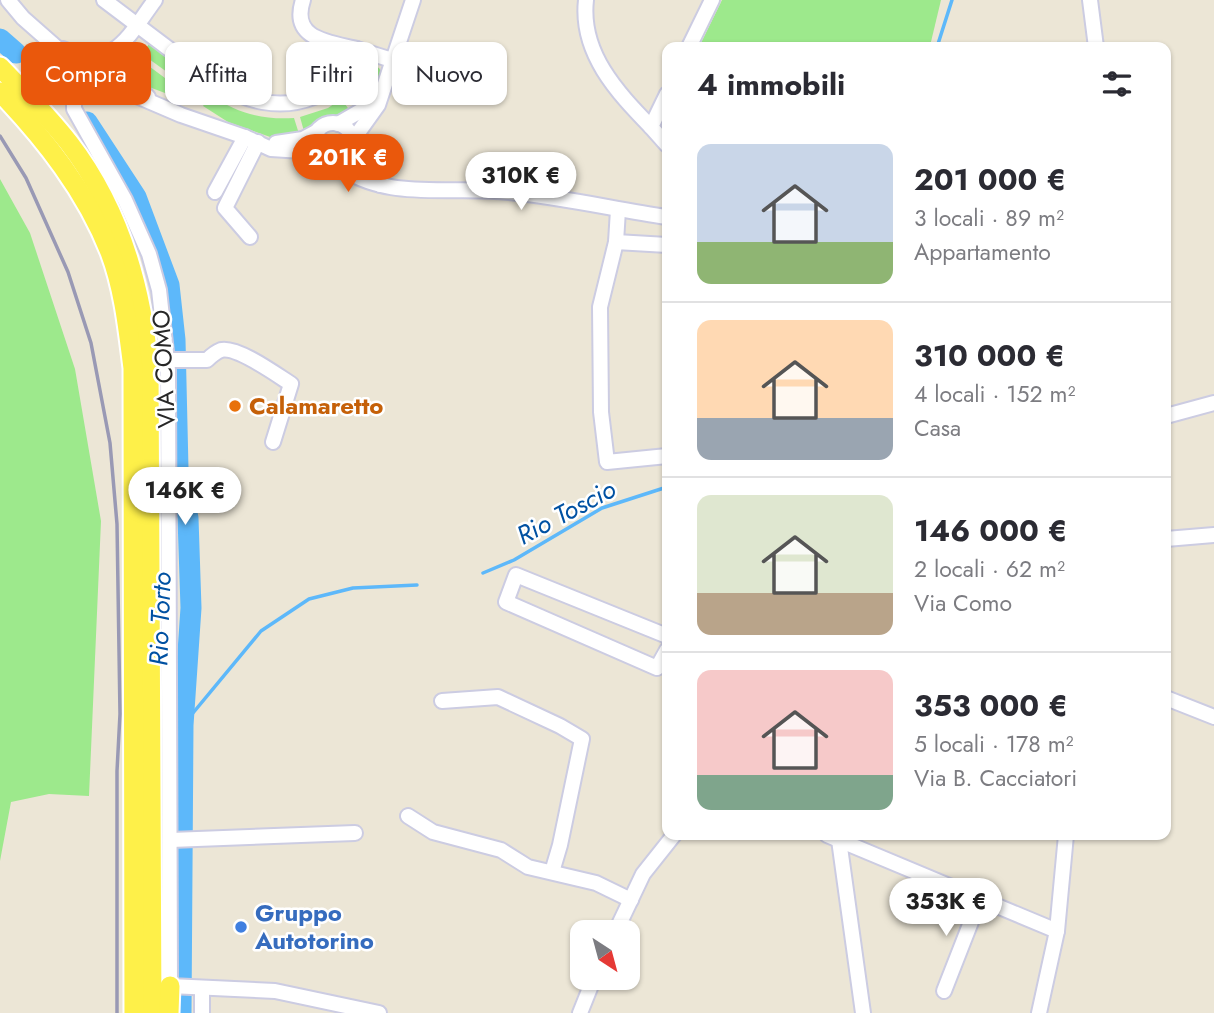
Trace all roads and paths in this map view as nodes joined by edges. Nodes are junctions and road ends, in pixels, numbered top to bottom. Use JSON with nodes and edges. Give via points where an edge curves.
{"nodes":[{"id":1,"x":8,"y":0,"type":"edge"},
{"id":2,"x":104,"y":0,"type":"edge"},
{"id":3,"x":155,"y":0,"type":"edge"},
{"id":4,"x":303,"y":0,"type":"edge"},
{"id":5,"x":412,"y":0,"type":"edge"},
{"id":6,"x":586,"y":0,"type":"edge"},
{"id":7,"x":712,"y":0,"type":"edge"},
{"id":8,"x":1090,"y":0,"type":"edge"},
{"id":9,"x":136,"y":25,"type":"junction"},
{"id":10,"x":52,"y":42,"type":"edge"},
{"id":11,"x":124,"y":42,"type":"edge"},
{"id":12,"x":330,"y":42,"type":"edge"},
{"id":13,"x":398,"y":42,"type":"edge"},
{"id":14,"x":691,"y":42,"type":"edge"},
{"id":15,"x":1095,"y":42,"type":"edge"},
{"id":16,"x":378,"y":56,"type":"edge"},
{"id":17,"x":392,"y":60,"type":"joint"},
{"id":18,"x":0,"y":67,"type":"edge"},
{"id":19,"x":384,"y":86,"type":"junction"},
{"id":20,"x":0,"y":92,"type":"edge"},
{"id":21,"x":151,"y":100,"type":"edge"},
{"id":22,"x":151,"y":102,"type":"edge"},
{"id":23,"x":286,"y":103,"type":"edge"},
{"id":24,"x":662,"y":104,"type":"edge"},
{"id":25,"x":74,"y":105,"type":"edge"},
{"id":26,"x":157,"y":105,"type":"junction"},
{"id":27,"x":338,"y":124,"type":"junction"},
{"id":28,"x":651,"y":127,"type":"junction"},
{"id":29,"x":318,"y":131,"type":"junction"},
{"id":30,"x":251,"y":139,"type":"junction"},
{"id":31,"x":662,"y":139,"type":"edge"},
{"id":32,"x":352,"y":145,"type":"junction"},
{"id":33,"x":318,"y":157,"type":"junction"},
{"id":34,"x":334,"y":163,"type":"junction"},
{"id":35,"x":381,"y":186,"type":"junction"},
{"id":36,"x":215,"y":192,"type":"dead end"},
{"id":37,"x":618,"y":210,"type":"junction"},
{"id":38,"x":662,"y":216,"type":"edge"},
{"id":39,"x":250,"y":237,"type":"dead end"},
{"id":40,"x":616,"y":242,"type":"junction"},
{"id":41,"x":662,"y":246,"type":"edge"},
{"id":42,"x":173,"y":360,"type":"junction"},
{"id":43,"x":1214,"y":403,"type":"edge"},
{"id":44,"x":1171,"y":415,"type":"edge"},
{"id":45,"x":273,"y":442,"type":"dead end"},
{"id":46,"x":662,"y":456,"type":"edge"},
{"id":47,"x":1214,"y":535,"type":"edge"},
{"id":48,"x":1171,"y":539,"type":"edge"},
{"id":49,"x":662,"y":634,"type":"edge"},
{"id":50,"x":662,"y":659,"type":"edge"},
{"id":51,"x":1171,"y":700,"type":"edge"},
{"id":52,"x":442,"y":701,"type":"dead end"},
{"id":53,"x":1210,"y":717,"type":"edge"},
{"id":54,"x":408,"y":816,"type":"dead end"},
{"id":55,"x":355,"y":833,"type":"dead end"},
{"id":56,"x":180,"y":840,"type":"junction"},
{"id":57,"x":670,"y":840,"type":"edge"},
{"id":58,"x":834,"y":840,"type":"edge"},
{"id":59,"x":840,"y":840,"type":"edge"},
{"id":60,"x":1066,"y":840,"type":"edge"},
{"id":61,"x":552,"y":872,"type":"junction"},
{"id":62,"x":980,"y":899,"type":"junction"},
{"id":63,"x":631,"y":900,"type":"junction"},
{"id":64,"x":621,"y":920,"type":"edge"},
{"id":65,"x":1057,"y":931,"type":"junction"},
{"id":66,"x":185,"y":987,"type":"junction"},
{"id":67,"x":589,"y":990,"type":"edge"},
{"id":68,"x":944,"y":991,"type":"dead end"},
{"id":69,"x":134,"y":1013,"type":"edge"},
{"id":70,"x":152,"y":1013,"type":"edge"},
{"id":71,"x":169,"y":1013,"type":"edge"},
{"id":72,"x":202,"y":1013,"type":"edge"},
{"id":73,"x":379,"y":1013,"type":"edge"},
{"id":74,"x":580,"y":1013,"type":"edge"},
{"id":75,"x":863,"y":1013,"type":"edge"},
{"id":76,"x":1039,"y":1013,"type":"edge"}],
"edges":[{"from":1,"to":10,"type":"street"},
{"from":2,"to":9,"type":"street"},
{"from":3,"to":9,"type":"street"},
{"from":4,"to":12,"type":"street","via":[[299,13],[305,31]]},
{"from":5,"to":13,"type":"street"},
{"from":6,"to":28,"type":"street","via":[[587,24],[599,64]]},
{"from":7,"to":14,"type":"street"},
{"from":8,"to":15,"type":"street"},
{"from":9,"to":11,"type":"street"},
{"from":9,"to":23,"type":"street","via":[[230,92],[256,101]]},
{"from":16,"to":17,"type":"street"},
{"from":17,"to":19,"type":"street"},
{"from":18,"to":70,"type":"main road","via":[[71,144],[98,187],[126,249],[145,324]]},
{"from":19,"to":27,"type":"street","via":[[373,101]]},
{"from":19,"to":32,"type":"street","via":[[378,105]]},
{"from":20,"to":69,"type":"main road","via":[[60,160],[83,198],[110,252],[125,304],[133,368]]},
{"from":21,"to":26,"type":"street"},
{"from":22,"to":26,"type":"street"},
{"from":24,"to":28,"type":"street"},
{"from":25,"to":42,"type":"street","name":"VIA COMO","via":[[149,254]]},
{"from":26,"to":30,"type":"street"},
{"from":27,"to":29,"type":"street","via":[[327,124]]},
{"from":27,"to":32,"type":"street","via":[[348,130]]},
{"from":28,"to":31,"type":"street"},
{"from":29,"to":30,"type":"street","via":[[291,142]]},
{"from":29,"to":33,"type":"street","via":[[313,147]]},
{"from":30,"to":33,"type":"street","via":[[271,149]]},
{"from":30,"to":36,"type":"street"},
{"from":30,"to":39,"type":"street","via":[[225,208]]},
{"from":32,"to":34,"type":"street","via":[[344,160]]},
{"from":32,"to":35,"type":"street","via":[[364,170]]},
{"from":33,"to":34,"type":"street"},
{"from":34,"to":35,"type":"street","via":[[349,175]]},
{"from":35,"to":37,"type":"street","via":[[508,192]]},
{"from":37,"to":38,"type":"street"},
{"from":37,"to":40,"type":"street"},
{"from":40,"to":41,"type":"street"},
{"from":40,"to":46,"type":"street","via":[[600,307],[601,412],[607,462]]},
{"from":42,"to":45,"type":"street","via":[[207,360],[219,350],[227,350],[291,384]]},
{"from":42,"to":56,"type":"street","name":"VIA COMO"},
{"from":43,"to":44,"type":"street"},
{"from":47,"to":48,"type":"street"},
{"from":49,"to":50,"type":"street","via":[[516,575],[506,602],[657,668]]},
{"from":51,"to":53,"type":"street"},
{"from":52,"to":61,"type":"street","via":[[498,697],[582,739]]},
{"from":54,"to":61,"type":"street","via":[[433,832],[501,850],[528,867]]},
{"from":55,"to":56,"type":"street"},
{"from":56,"to":66,"type":"street","name":"VIA COMO"},
{"from":57,"to":63,"type":"street","via":[[643,874]]},
{"from":58,"to":75,"type":"street"},
{"from":59,"to":62,"type":"street"},
{"from":60,"to":65,"type":"street"},
{"from":61,"to":63,"type":"street","via":[[596,883]]},
{"from":62,"to":65,"type":"street"},
{"from":62,"to":68,"type":"street"},
{"from":63,"to":64,"type":"street"},
{"from":65,"to":76,"type":"street"},
{"from":66,"to":71,"type":"main road"},
{"from":66,"to":72,"type":"street","name":"VIA COMO"},
{"from":66,"to":73,"type":"street","via":[[275,991]]},
{"from":67,"to":74,"type":"street"}]}
